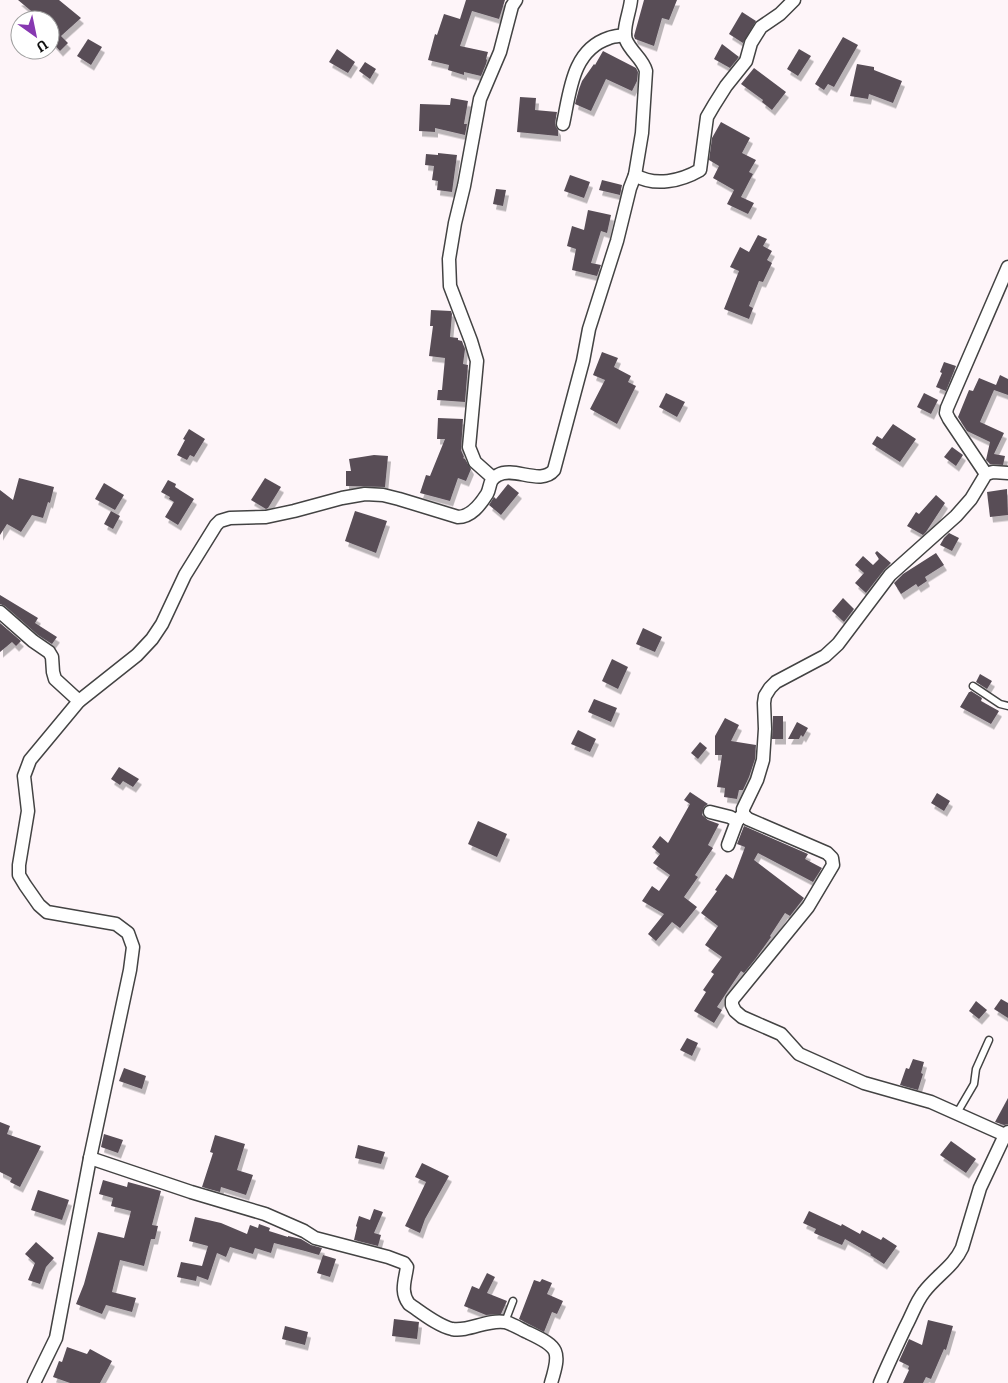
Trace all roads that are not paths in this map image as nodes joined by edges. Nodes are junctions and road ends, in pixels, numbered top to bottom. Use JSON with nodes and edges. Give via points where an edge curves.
{"nodes":[{"id":1,"x":516,"y":0,"type":"edge"},
{"id":2,"x":631,"y":0,"type":"edge"},
{"id":3,"x":794,"y":0,"type":"edge"},
{"id":4,"x":625,"y":35,"type":"junction"},
{"id":5,"x":563,"y":124,"type":"dead end"},
{"id":6,"x":635,"y":175,"type":"junction"},
{"id":7,"x":1008,"y":267,"type":"edge"},
{"id":8,"x":1008,"y":473,"type":"edge"},
{"id":9,"x":986,"y":474,"type":"junction"},
{"id":10,"x":493,"y":478,"type":"junction"},
{"id":11,"x":0,"y":612,"type":"edge"},
{"id":12,"x":973,"y":686,"type":"dead end"},
{"id":13,"x":80,"y":701,"type":"junction"},
{"id":14,"x":1008,"y":706,"type":"edge"},
{"id":15,"x":710,"y":812,"type":"dead end"},
{"id":16,"x":740,"y":818,"type":"junction"},
{"id":17,"x":728,"y":845,"type":"dead end"},
{"id":18,"x":989,"y":1040,"type":"dead end"},
{"id":19,"x":958,"y":1113,"type":"junction"},
{"id":20,"x":1006,"y":1133,"type":"edge"},
{"id":21,"x":90,"y":1158,"type":"junction"},
{"id":22,"x":513,"y":1300,"type":"dead end"},
{"id":23,"x":505,"y":1322,"type":"junction"},
{"id":24,"x":34,"y":1383,"type":"edge"},
{"id":25,"x":550,"y":1383,"type":"edge"},
{"id":26,"x":880,"y":1383,"type":"edge"}],
"edges":[{"from":1,"to":10,"type":"street","via":[[500,52],[480,99],[448,259],[450,286],[477,361],[469,447],[476,462]]},
{"from":2,"to":4,"type":"street"},
{"from":3,"to":6,"type":"street","via":[[760,27],[746,61],[707,117],[700,170],[660,182]]},
{"from":4,"to":5,"type":"street","via":[[610,37],[596,44],[584,56],[574,72]]},
{"from":4,"to":6,"type":"street","via":[[646,71],[642,133]]},
{"from":6,"to":10,"type":"street","via":[[588,328],[583,361],[554,470],[545,476],[502,473]]},
{"from":7,"to":9,"type":"street","via":[[946,413]]},
{"from":8,"to":9,"type":"street"},
{"from":9,"to":16,"type":"street","via":[[956,516],[890,575],[838,644],[825,656],[770,688],[764,703],[763,760]]},
{"from":10,"to":13,"type":"street","via":[[488,492],[471,514],[464,517],[384,495],[365,494],[266,517],[236,517],[220,521],[185,575],[152,639]]},
{"from":11,"to":13,"type":"street","via":[[49,652],[55,679]]},
{"from":12,"to":14,"type":"lane"},
{"from":13,"to":21,"type":"street","via":[[30,760],[24,776],[28,811],[20,875],[46,912],[116,924],[128,933],[133,946]]},
{"from":15,"to":16,"type":"street"},
{"from":16,"to":17,"type":"street"},
{"from":16,"to":19,"type":"street","via":[[827,853],[833,866],[808,907],[732,1000],[735,1011],[780,1034],[799,1054],[864,1083]]},
{"from":18,"to":19,"type":"lane","via":[[980,1057],[974,1084]]},
{"from":19,"to":20,"type":"street"},
{"from":20,"to":26,"type":"street","via":[[980,1188],[959,1256],[919,1300]]},
{"from":21,"to":23,"type":"street","via":[[265,1214],[315,1238],[404,1263],[407,1267],[403,1290],[405,1298],[409,1304],[444,1326],[458,1330]]},
{"from":21,"to":24,"type":"street","via":[[56,1338]]},
{"from":22,"to":23,"type":"lane"},
{"from":23,"to":25,"type":"street","via":[[553,1347],[556,1361]]}]}
